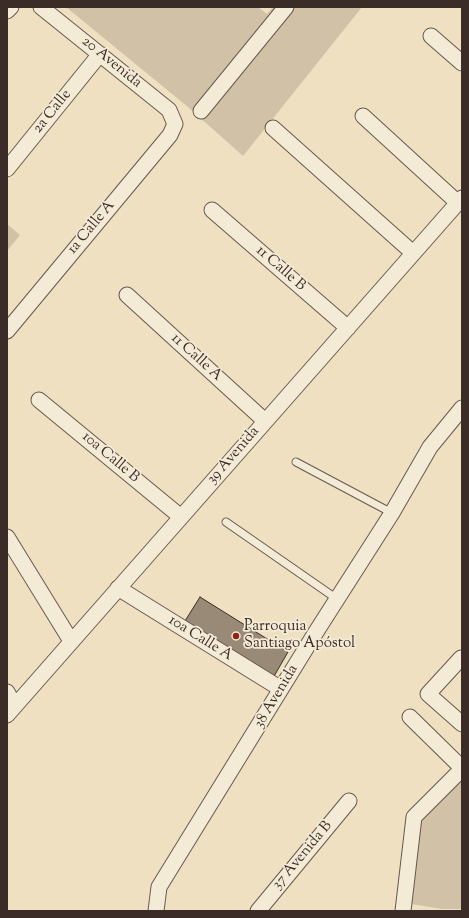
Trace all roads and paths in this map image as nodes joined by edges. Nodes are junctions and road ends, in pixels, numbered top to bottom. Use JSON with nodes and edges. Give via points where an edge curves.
{"nodes":[{"id":1,"x":11,"y":7,"type":"edge"},
{"id":2,"x":41,"y":7,"type":"edge"},
{"id":3,"x":286,"y":7,"type":"edge"},
{"id":4,"x":7,"y":11,"type":"edge"},
{"id":5,"x":431,"y":36,"type":"dead end"},
{"id":6,"x":100,"y":54,"type":"junction"},
{"id":7,"x":462,"y":63,"type":"edge"},
{"id":8,"x":201,"y":111,"type":"dead end"},
{"id":9,"x":362,"y":116,"type":"dead end"},
{"id":10,"x":175,"y":124,"type":"joint"},
{"id":11,"x":273,"y":128,"type":"dead end"},
{"id":12,"x":7,"y":169,"type":"edge"},
{"id":13,"x":460,"y":200,"type":"edge"},
{"id":14,"x":212,"y":210,"type":"dead end"},
{"id":15,"x":413,"y":253,"type":"junction"},
{"id":16,"x":127,"y":295,"type":"dead end"},
{"id":17,"x":348,"y":328,"type":"junction"},
{"id":18,"x":7,"y":331,"type":"edge"},
{"id":19,"x":39,"y":400,"type":"dead end"},
{"id":20,"x":462,"y":408,"type":"edge"},
{"id":21,"x":265,"y":421,"type":"junction"},
{"id":22,"x":296,"y":462,"type":"dead end"},
{"id":23,"x":392,"y":513,"type":"junction"},
{"id":24,"x":181,"y":517,"type":"junction"},
{"id":25,"x":226,"y":522,"type":"dead end"},
{"id":26,"x":7,"y":536,"type":"edge"},
{"id":27,"x":118,"y":588,"type":"junction"},
{"id":28,"x":337,"y":599,"type":"junction"},
{"id":29,"x":72,"y":641,"type":"junction"},
{"id":30,"x":461,"y":658,"type":"edge"},
{"id":31,"x":282,"y":689,"type":"junction"},
{"id":32,"x":7,"y":692,"type":"edge"},
{"id":33,"x":11,"y":710,"type":"edge"},
{"id":34,"x":410,"y":717,"type":"dead end"},
{"id":35,"x":462,"y":724,"type":"edge"},
{"id":36,"x":462,"y":768,"type":"edge"},
{"id":37,"x":348,"y":801,"type":"dead end"},
{"id":38,"x":156,"y":911,"type":"edge"},
{"id":39,"x":258,"y":911,"type":"edge"},
{"id":40,"x":403,"y":911,"type":"edge"}],
"edges":[{"from":1,"to":4,"type":"street"},
{"from":2,"to":6,"type":"street","name":"20 Avenida"},
{"from":3,"to":8,"type":"street"},
{"from":5,"to":7,"type":"street"},
{"from":6,"to":10,"type":"street","name":"20 Avenida","via":[[169,110]]},
{"from":6,"to":12,"type":"street","name":"2a Calle"},
{"from":9,"to":13,"type":"street"},
{"from":10,"to":18,"type":"street","name":"1a Calle A","via":[[170,135]]},
{"from":11,"to":15,"type":"street"},
{"from":13,"to":15,"type":"street","name":"39 Avenida"},
{"from":14,"to":17,"type":"street","name":"11 Calle B"},
{"from":15,"to":17,"type":"street","name":"39 Avenida"},
{"from":16,"to":21,"type":"street","name":"11 Calle A"},
{"from":17,"to":21,"type":"street","name":"39 Avenida"},
{"from":19,"to":24,"type":"street","name":"10a Calle B"},
{"from":20,"to":23,"type":"street","name":"38 Avenida","via":[[430,447]]},
{"from":21,"to":24,"type":"street","name":"39 Avenida"},
{"from":22,"to":23,"type":"lane"},
{"from":23,"to":28,"type":"street","name":"38 Avenida"},
{"from":24,"to":27,"type":"street","name":"39 Avenida"},
{"from":25,"to":28,"type":"lane"},
{"from":26,"to":29,"type":"street"},
{"from":27,"to":29,"type":"street","name":"39 Avenida"},
{"from":27,"to":31,"type":"street","name":"10a Calle A"},
{"from":28,"to":31,"type":"street","name":"38 Avenida"},
{"from":29,"to":33,"type":"street","name":"39 Avenida"},
{"from":30,"to":35,"type":"street","via":[[428,694]]},
{"from":31,"to":38,"type":"street","name":"38 Avenida","via":[[158,887]]},
{"from":32,"to":33,"type":"street"},
{"from":34,"to":36,"type":"street"},
{"from":36,"to":40,"type":"street","via":[[414,817]]},
{"from":37,"to":39,"type":"street","name":"37 Avenida B"}]}
